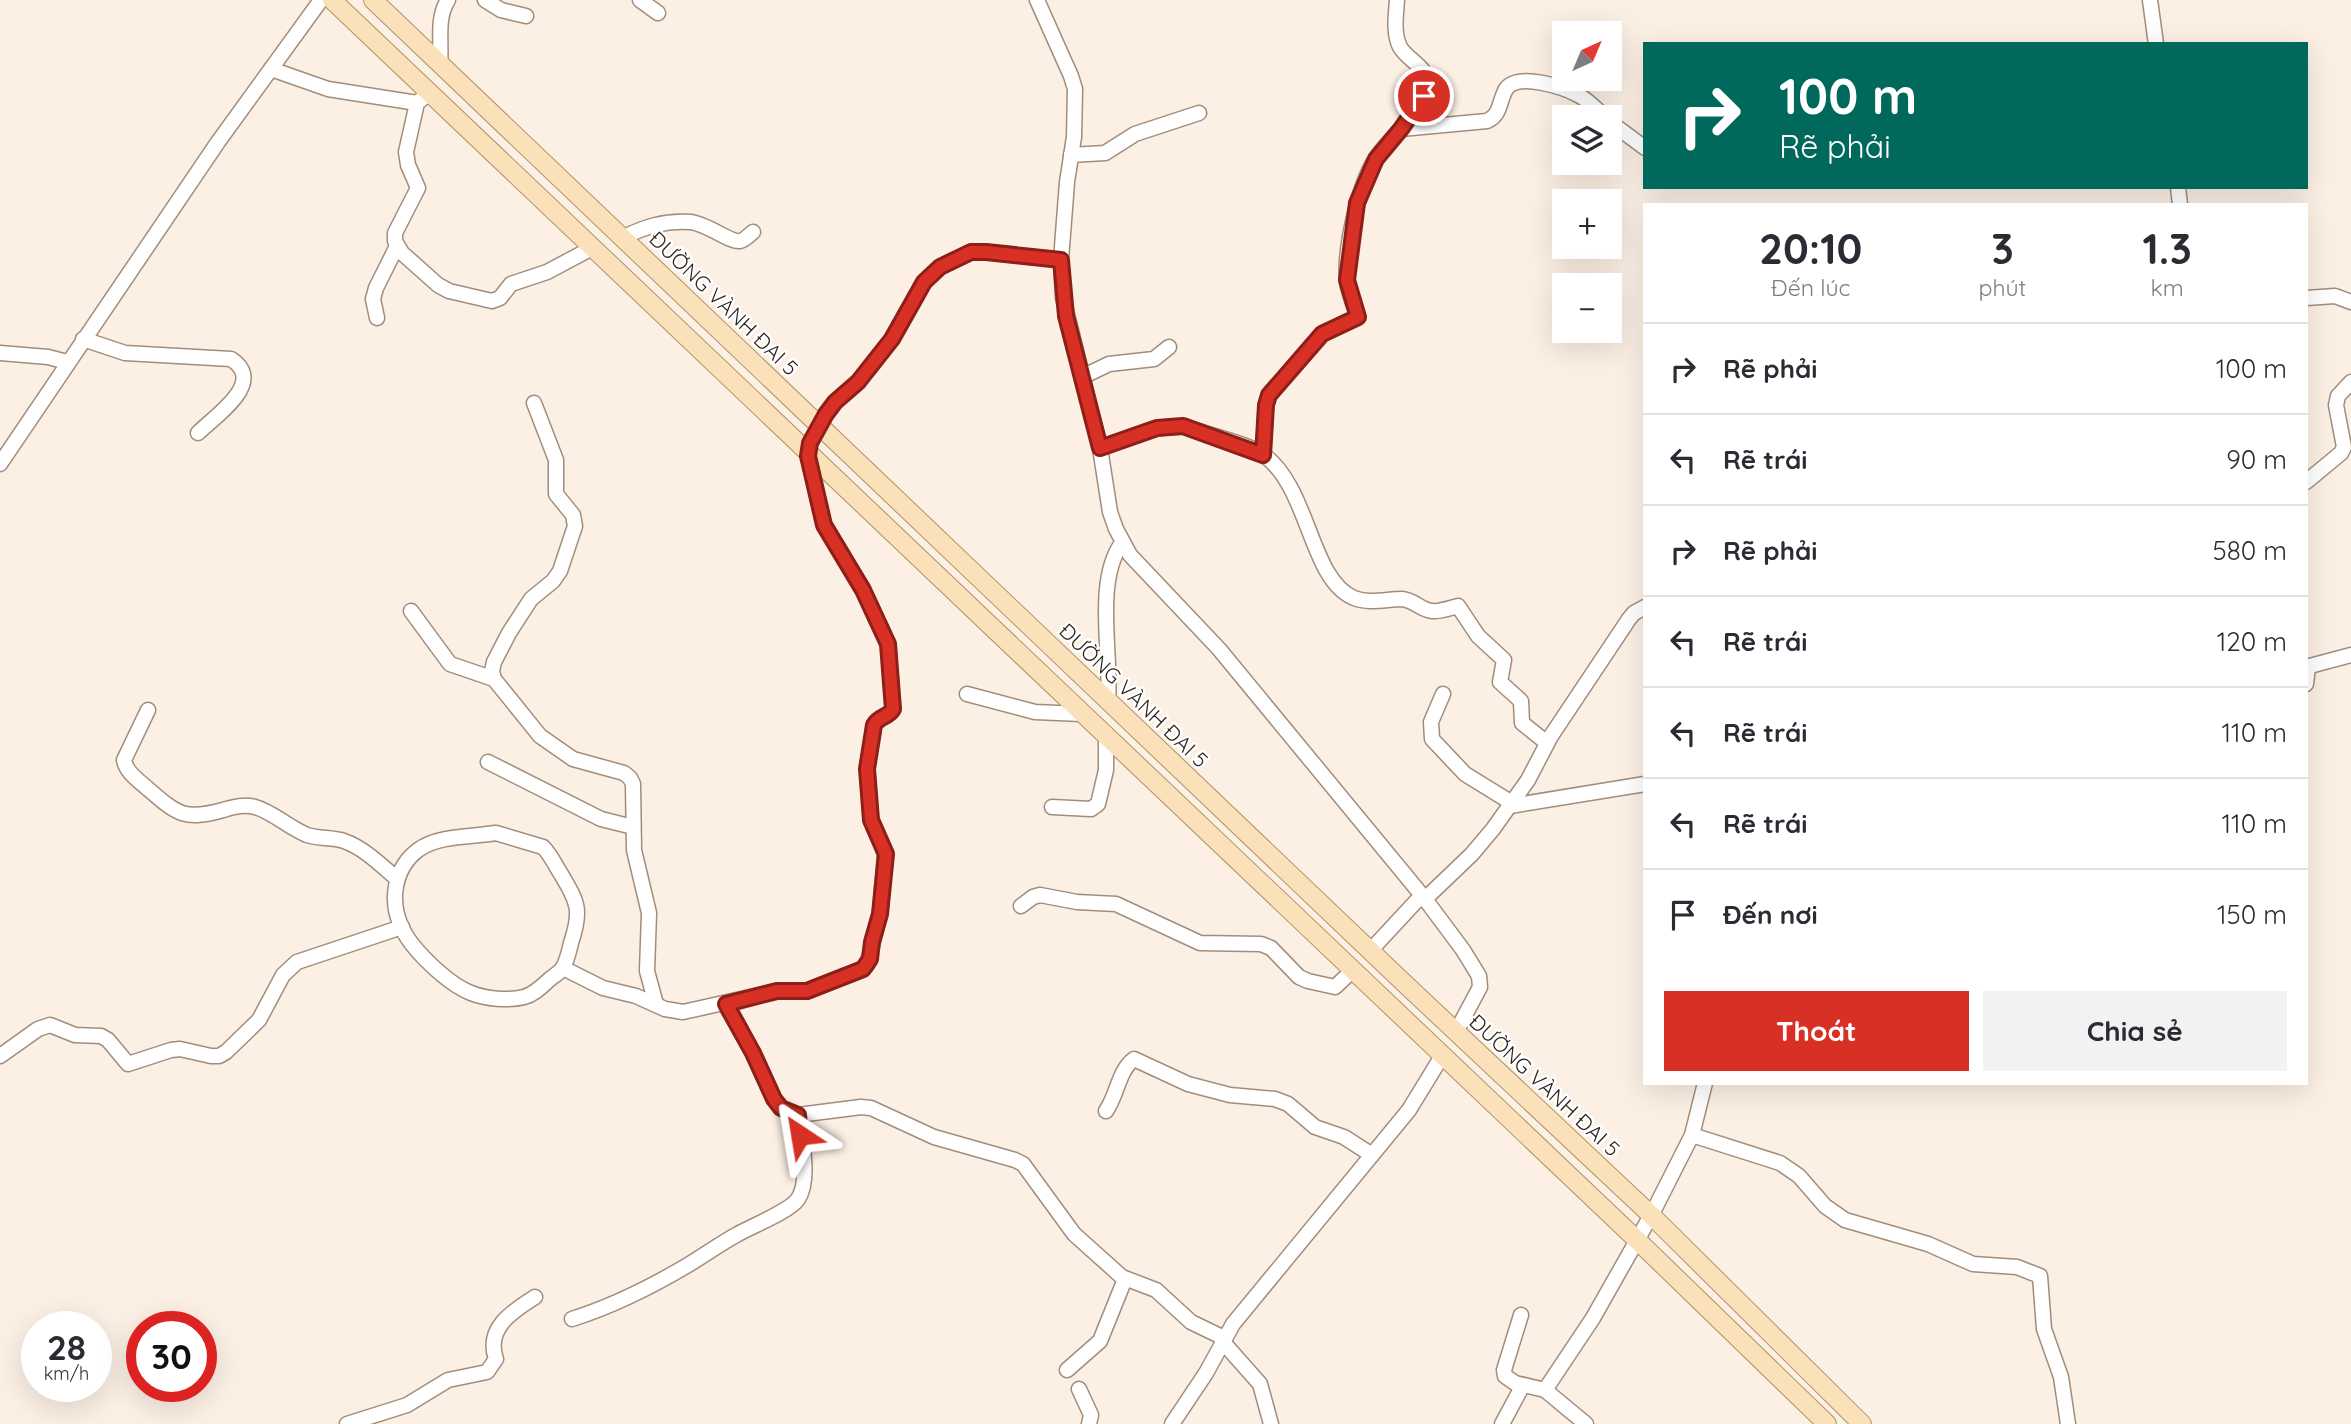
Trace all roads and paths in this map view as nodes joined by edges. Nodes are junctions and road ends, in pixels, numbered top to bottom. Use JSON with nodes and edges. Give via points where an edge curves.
{"nodes":[{"id":1,"x":321,"y":0,"type":"edge"},
{"id":2,"x":332,"y":0,"type":"edge"},
{"id":3,"x":373,"y":0,"type":"edge"},
{"id":4,"x":448,"y":0,"type":"edge"},
{"id":5,"x":485,"y":0,"type":"edge"},
{"id":6,"x":640,"y":0,"type":"edge"},
{"id":7,"x":1037,"y":0,"type":"edge"},
{"id":8,"x":1397,"y":0,"type":"edge"},
{"id":9,"x":2150,"y":0,"type":"edge"},
{"id":10,"x":658,"y":13,"type":"dead end"},
{"id":11,"x":526,"y":16,"type":"dead end"},
{"id":12,"x":2156,"y":42,"type":"edge"},
{"id":13,"x":440,"y":64,"type":"junction"},
{"id":14,"x":271,"y":69,"type":"junction"},
{"id":15,"x":423,"y":98,"type":"junction"},
{"id":16,"x":1591,"y":105,"type":"edge"},
{"id":17,"x":1199,"y":113,"type":"dead end"},
{"id":18,"x":1401,"y":129,"type":"junction"},
{"id":19,"x":1622,"y":131,"type":"edge"},
{"id":20,"x":1643,"y":147,"type":"edge"},
{"id":21,"x":1071,"y":155,"type":"junction"},
{"id":22,"x":753,"y":232,"type":"dead end"},
{"id":23,"x":622,"y":238,"type":"junction"},
{"id":24,"x":397,"y":246,"type":"junction"},
{"id":25,"x":592,"y":248,"type":"junction"},
{"id":26,"x":1061,"y":260,"type":"junction"},
{"id":27,"x":2308,"y":298,"type":"edge"},
{"id":28,"x":2351,"y":302,"type":"edge"},
{"id":29,"x":377,"y":318,"type":"dead end"},
{"id":30,"x":83,"y":339,"type":"junction"},
{"id":31,"x":1169,"y":347,"type":"dead end"},
{"id":32,"x":0,"y":353,"type":"edge"},
{"id":33,"x":67,"y":362,"type":"junction"},
{"id":34,"x":1082,"y":377,"type":"junction"},
{"id":35,"x":2351,"y":382,"type":"edge"},
{"id":36,"x":534,"y":403,"type":"dead end"},
{"id":37,"x":819,"y":426,"type":"junction"},
{"id":38,"x":198,"y":433,"type":"dead end"},
{"id":39,"x":1100,"y":448,"type":"junction"},
{"id":40,"x":808,"y":453,"type":"junction"},
{"id":41,"x":1263,"y":455,"type":"junction"},
{"id":42,"x":0,"y":464,"type":"edge"},
{"id":43,"x":2308,"y":480,"type":"edge"},
{"id":44,"x":1122,"y":543,"type":"junction"},
{"id":45,"x":1643,"y":608,"type":"edge"},
{"id":46,"x":411,"y":611,"type":"dead end"},
{"id":47,"x":2351,"y":655,"type":"edge"},
{"id":48,"x":2308,"y":667,"type":"edge"},
{"id":49,"x":494,"y":680,"type":"junction"},
{"id":50,"x":967,"y":694,"type":"dead end"},
{"id":51,"x":1443,"y":694,"type":"dead end"},
{"id":52,"x":1108,"y":701,"type":"junction"},
{"id":53,"x":148,"y":709,"type":"dead end"},
{"id":54,"x":1082,"y":714,"type":"junction"},
{"id":55,"x":1106,"y":737,"type":"junction"},
{"id":56,"x":1547,"y":743,"type":"junction"},
{"id":57,"x":488,"y":762,"type":"dead end"},
{"id":58,"x":1643,"y":784,"type":"edge"},
{"id":59,"x":1511,"y":804,"type":"junction"},
{"id":60,"x":1052,"y":807,"type":"dead end"},
{"id":61,"x":633,"y":827,"type":"junction"},
{"id":62,"x":397,"y":878,"type":"junction"},
{"id":63,"x":1423,"y":897,"type":"junction"},
{"id":64,"x":1021,"y":906,"type":"dead end"},
{"id":65,"x":402,"y":927,"type":"junction"},
{"id":66,"x":1370,"y":951,"type":"junction"},
{"id":67,"x":563,"y":968,"type":"junction"},
{"id":68,"x":1352,"y":971,"type":"junction"},
{"id":69,"x":656,"y":1004,"type":"junction"},
{"id":70,"x":726,"y":1004,"type":"junction"},
{"id":71,"x":1456,"y":1032,"type":"junction"},
{"id":72,"x":0,"y":1056,"type":"edge"},
{"id":73,"x":1442,"y":1056,"type":"junction"},
{"id":74,"x":1704,"y":1085,"type":"edge"},
{"id":75,"x":1106,"y":1111,"type":"dead end"},
{"id":76,"x":798,"y":1115,"type":"junction"},
{"id":77,"x":1692,"y":1135,"type":"junction"},
{"id":78,"x":1372,"y":1155,"type":"junction"},
{"id":79,"x":1651,"y":1215,"type":"junction"},
{"id":80,"x":1637,"y":1240,"type":"junction"},
{"id":81,"x":1125,"y":1279,"type":"junction"},
{"id":82,"x":535,"y":1297,"type":"dead end"},
{"id":83,"x":1521,"y":1315,"type":"dead end"},
{"id":84,"x":572,"y":1319,"type":"dead end"},
{"id":85,"x":1223,"y":1339,"type":"junction"},
{"id":86,"x":1067,"y":1370,"type":"dead end"},
{"id":87,"x":1523,"y":1385,"type":"junction"},
{"id":88,"x":1079,"y":1390,"type":"dead end"},
{"id":89,"x":1545,"y":1390,"type":"junction"},
{"id":90,"x":347,"y":1424,"type":"edge"},
{"id":91,"x":1088,"y":1424,"type":"edge"},
{"id":92,"x":1172,"y":1424,"type":"edge"},
{"id":93,"x":1271,"y":1424,"type":"edge"},
{"id":94,"x":1502,"y":1424,"type":"edge"},
{"id":95,"x":1586,"y":1424,"type":"edge"},
{"id":96,"x":1827,"y":1424,"type":"edge"},
{"id":97,"x":1863,"y":1424,"type":"edge"},
{"id":98,"x":2068,"y":1424,"type":"edge"}],
"edges":[{"from":1,"to":14,"type":"street"},
{"from":2,"to":15,"type":"main road"},
{"from":3,"to":13,"type":"main road","name":"ĐƯỜNG VÀNH ĐAI 5"},
{"from":4,"to":13,"type":"street","via":[[440,27]]},
{"from":5,"to":11,"type":"street"},
{"from":6,"to":10,"type":"street"},
{"from":7,"to":21,"type":"street","via":[[1075,89]]},
{"from":8,"to":18,"type":"street","via":[[1400,47],[1427,78],[1424,96]]},
{"from":9,"to":12,"type":"street"},
{"from":13,"to":23,"type":"main road","name":"ĐƯỜNG VÀNH ĐAI 5"},
{"from":14,"to":15,"type":"street","via":[[328,89]]},
{"from":14,"to":30,"type":"street"},
{"from":15,"to":24,"type":"street","via":[[406,159],[418,188],[396,233]]},
{"from":15,"to":25,"type":"main road"},
{"from":16,"to":18,"type":"street","via":[[1579,95],[1528,80],[1511,84],[1497,113],[1486,121]]},
{"from":17,"to":21,"type":"street","via":[[1135,134],[1105,153]]},
{"from":18,"to":41,"type":"street","via":[[1376,159],[1354,215],[1347,280],[1358,317],[1322,334],[1269,395]]},
{"from":19,"to":20,"type":"street"},
{"from":21,"to":26,"type":"street"},
{"from":22,"to":23,"type":"street","via":[[733,241],[687,221],[651,225]]},
{"from":23,"to":37,"type":"main road","name":"ĐƯỜNG VÀNH ĐAI 5"},
{"from":24,"to":25,"type":"street","via":[[443,289],[492,301],[511,284]]},
{"from":24,"to":29,"type":"street","via":[[373,299]]},
{"from":25,"to":40,"type":"main road"},
{"from":26,"to":34,"type":"street","via":[[1066,316]]},
{"from":26,"to":37,"type":"street","via":[[971,252],[940,267],[924,282],[892,339]]},
{"from":27,"to":28,"type":"street","via":[[2335,296]]},
{"from":30,"to":33,"type":"street"},
{"from":30,"to":38,"type":"street","via":[[125,353],[237,363],[245,379],[242,390]]},
{"from":31,"to":34,"type":"street","via":[[1153,359],[1109,364]]},
{"from":32,"to":33,"type":"street"},
{"from":33,"to":42,"type":"street"},
{"from":34,"to":39,"type":"street"},
{"from":35,"to":43,"type":"street","via":[[2336,405],[2344,447]]},
{"from":36,"to":49,"type":"street","via":[[556,460],[556,494],[573,515],[575,526],[560,571],[531,599],[509,633],[494,663]]},
{"from":37,"to":40,"type":"street"},
{"from":37,"to":52,"type":"main road","name":"ĐƯỜNG VÀNH ĐAI 5"},
{"from":39,"to":41,"type":"street","via":[[1169,426],[1183,426]]},
{"from":39,"to":44,"type":"street","via":[[1110,512]]},
{"from":40,"to":54,"type":"main road"},
{"from":40,"to":70,"type":"street","via":[[824,525],[863,590],[888,644],[893,709],[876,720],[867,769],[871,820],[886,854],[880,914],[870,959],[863,969],[807,991],[777,991]]},
{"from":41,"to":56,"type":"street","via":[[1288,481],[1321,561],[1336,584],[1345,593],[1370,601],[1406,599],[1431,611],[1458,606],[1478,636],[1504,660],[1500,682],[1521,701],[1522,723]]},
{"from":44,"to":52,"type":"street","via":[[1113,558],[1106,603]]},
{"from":44,"to":63,"type":"street","via":[[1219,649]]},
{"from":45,"to":56,"type":"street","via":[[1629,620]]},
{"from":46,"to":49,"type":"street","via":[[450,664]]},
{"from":47,"to":48,"type":"street"},
{"from":49,"to":61,"type":"street","via":[[540,736],[573,758],[630,778]]},
{"from":50,"to":54,"type":"street","via":[[1035,712]]},
{"from":51,"to":59,"type":"street","via":[[1431,722],[1432,739],[1465,774]]},
{"from":52,"to":66,"type":"main road","name":"ĐƯỜNG VÀNH ĐAI 5"},
{"from":53,"to":62,"type":"street","via":[[124,760],[133,776],[160,799],[189,816],[241,805],[256,807],[306,834],[343,840]]},
{"from":54,"to":55,"type":"main road"},
{"from":55,"to":60,"type":"street","via":[[1106,770],[1098,804],[1091,809]]},
{"from":55,"to":68,"type":"main road"},
{"from":56,"to":59,"type":"street"},
{"from":57,"to":61,"type":"street","via":[[601,819]]},
{"from":58,"to":59,"type":"street"},
{"from":59,"to":63,"type":"street","via":[[1472,854]]},
{"from":61,"to":69,"type":"street","via":[[635,858],[649,914],[647,971]]},
{"from":62,"to":65,"type":"street","via":[[395,898]]},
{"from":62,"to":67,"type":"street","via":[[418,850],[436,842],[495,833],[544,847],[578,908]]},
{"from":63,"to":66,"type":"street"},
{"from":63,"to":71,"type":"street","via":[[1479,976],[1478,995]]},
{"from":64,"to":68,"type":"street","via":[[1040,895],[1116,904],[1200,943],[1271,948],[1308,981],[1335,987]]},
{"from":65,"to":67,"type":"street","via":[[436,969],[471,993],[496,998],[526,996]]},
{"from":65,"to":72,"type":"street","via":[[297,962],[283,975],[259,1020],[219,1056],[180,1049],[128,1064],[101,1036],[75,1035],[50,1025]]},
{"from":66,"to":71,"type":"main road","name":"ĐƯỜNG VÀNH ĐAI 5"},
{"from":67,"to":69,"type":"street","via":[[594,985]]},
{"from":68,"to":73,"type":"main road"},
{"from":69,"to":70,"type":"street","via":[[674,1012]]},
{"from":70,"to":76,"type":"street","via":[[774,1099],[781,1108]]},
{"from":71,"to":79,"type":"main road","name":"ĐƯỜNG VÀNH ĐAI 5"},
{"from":73,"to":78,"type":"street","via":[[1409,1110]]},
{"from":73,"to":80,"type":"main road"},
{"from":74,"to":77,"type":"street"},
{"from":75,"to":78,"type":"street","via":[[1118,1091],[1121,1074],[1135,1059],[1188,1084],[1288,1104],[1315,1126]]},
{"from":76,"to":81,"type":"street","via":[[871,1108],[945,1141],[1015,1160],[1029,1171],[1074,1234]]},
{"from":76,"to":84,"type":"street","via":[[803,1188],[791,1207],[639,1292]]},
{"from":77,"to":79,"type":"street"},
{"from":77,"to":98,"type":"street","via":[[1790,1168],[1825,1206],[1845,1220],[1928,1244],[1973,1264],[2017,1267],[2040,1276],[2045,1329],[2061,1377]]},
{"from":78,"to":85,"type":"street"},
{"from":79,"to":80,"type":"street"},
{"from":79,"to":97,"type":"main road","name":"ĐƯỜNG VÀNH ĐAI 5"},
{"from":80,"to":89,"type":"street"},
{"from":80,"to":96,"type":"main road"},
{"from":81,"to":85,"type":"street","via":[[1156,1290],[1191,1322]]},
{"from":81,"to":86,"type":"street","via":[[1100,1341]]},
{"from":82,"to":90,"type":"street","via":[[498,1326],[493,1350],[496,1359],[487,1372],[448,1380],[407,1405]]},
{"from":83,"to":87,"type":"street","via":[[1504,1370],[1509,1380]]},
{"from":85,"to":92,"type":"street"},
{"from":85,"to":93,"type":"street","via":[[1260,1384]]},
{"from":87,"to":89,"type":"street"},
{"from":87,"to":94,"type":"street"},
{"from":88,"to":91,"type":"street","via":[[1091,1415]]},
{"from":89,"to":95,"type":"street"}]}
